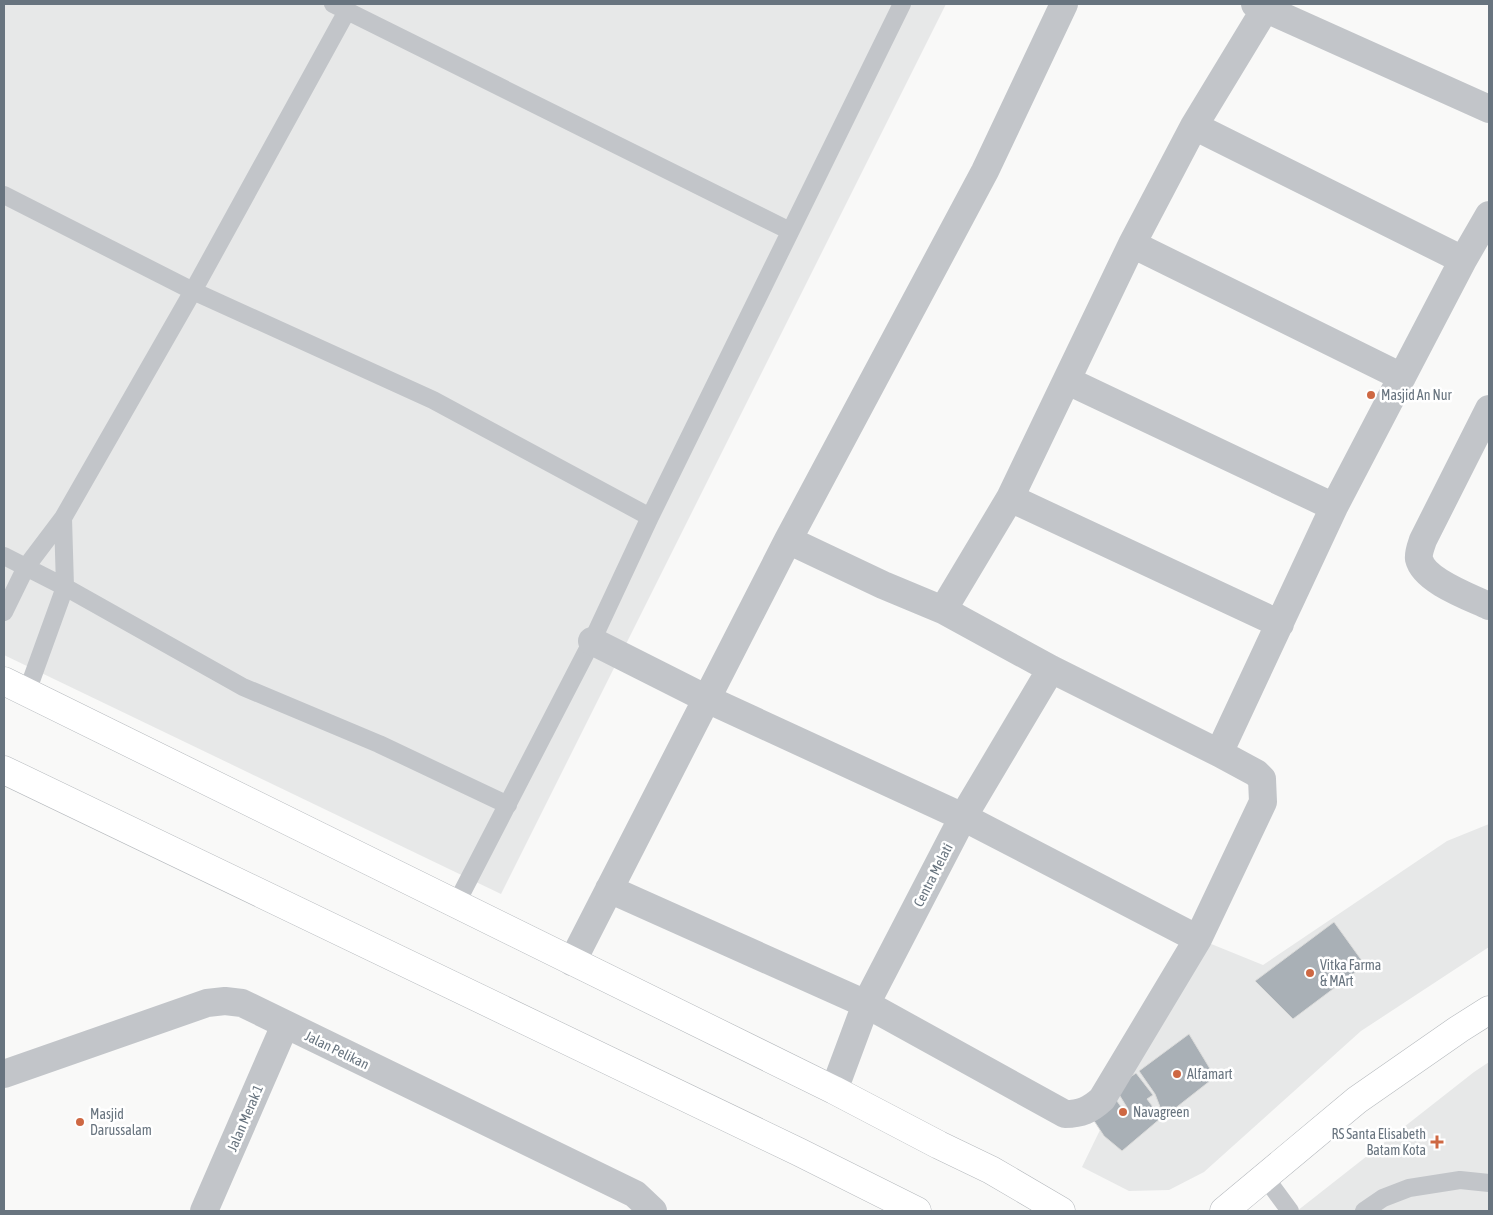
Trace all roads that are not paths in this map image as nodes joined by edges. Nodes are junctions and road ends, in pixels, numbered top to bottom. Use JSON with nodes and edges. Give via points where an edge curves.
{"nodes":[{"id":1,"x":902,"y":4,"type":"edge"},
{"id":2,"x":1064,"y":4,"type":"edge"},
{"id":3,"x":1260,"y":6,"type":"edge"},
{"id":4,"x":340,"y":7,"type":"edge"},
{"id":5,"x":1489,"y":108,"type":"edge"},
{"id":6,"x":1194,"y":126,"type":"junction"},
{"id":7,"x":4,"y":195,"type":"edge"},
{"id":8,"x":1489,"y":215,"type":"edge"},
{"id":9,"x":790,"y":231,"type":"junction"},
{"id":10,"x":1132,"y":244,"type":"junction"},
{"id":11,"x":1463,"y":260,"type":"junction"},
{"id":12,"x":192,"y":291,"type":"junction"},
{"id":13,"x":1402,"y":377,"type":"junction"},
{"id":14,"x":1068,"y":381,"type":"junction"},
{"id":15,"x":1489,"y":409,"type":"edge"},
{"id":16,"x":1010,"y":498,"type":"junction"},
{"id":17,"x":1334,"y":507,"type":"junction"},
{"id":18,"x":650,"y":517,"type":"junction"},
{"id":19,"x":63,"y":518,"type":"junction"},
{"id":20,"x":788,"y":540,"type":"junction"},
{"id":21,"x":4,"y":556,"type":"edge"},
{"id":22,"x":26,"y":567,"type":"junction"},
{"id":23,"x":65,"y":587,"type":"junction"},
{"id":24,"x":1489,"y":606,"type":"edge"},
{"id":25,"x":943,"y":610,"type":"junction"},
{"id":26,"x":4,"y":612,"type":"edge"},
{"id":27,"x":1280,"y":624,"type":"junction"},
{"id":28,"x":592,"y":641,"type":"junction"},
{"id":29,"x":1051,"y":669,"type":"junction"},
{"id":30,"x":15,"y":686,"type":"edge"},
{"id":31,"x":707,"y":700,"type":"junction"},
{"id":32,"x":1220,"y":752,"type":"junction"},
{"id":33,"x":4,"y":770,"type":"edge"},
{"id":34,"x":508,"y":805,"type":"junction"},
{"id":35,"x":963,"y":817,"type":"junction"},
{"id":36,"x":609,"y":889,"type":"junction"},
{"id":37,"x":456,"y":904,"type":"junction"},
{"id":38,"x":1198,"y":939,"type":"junction"},
{"id":39,"x":572,"y":962,"type":"junction"},
{"id":40,"x":866,"y":1004,"type":"junction"},
{"id":41,"x":1489,"y":1010,"type":"edge"},
{"id":42,"x":285,"y":1025,"type":"junction"},
{"id":43,"x":4,"y":1074,"type":"edge"},
{"id":44,"x":834,"y":1090,"type":"junction"},
{"id":45,"x":1265,"y":1177,"type":"junction"},
{"id":46,"x":1489,"y":1184,"type":"edge"},
{"id":47,"x":204,"y":1211,"type":"edge"},
{"id":48,"x":653,"y":1211,"type":"edge"},
{"id":49,"x":917,"y":1211,"type":"edge"},
{"id":50,"x":1061,"y":1211,"type":"edge"},
{"id":51,"x":1224,"y":1211,"type":"edge"},
{"id":52,"x":1290,"y":1211,"type":"edge"},
{"id":53,"x":1364,"y":1211,"type":"edge"}],
"edges":[{"from":1,"to":9,"type":"lane"},
{"from":2,"to":20,"type":"street","via":[[985,171]]},
{"from":3,"to":5,"type":"street"},
{"from":3,"to":6,"type":"street"},
{"from":4,"to":9,"type":"lane"},
{"from":4,"to":12,"type":"lane"},
{"from":6,"to":10,"type":"street"},
{"from":6,"to":11,"type":"street"},
{"from":7,"to":12,"type":"lane"},
{"from":8,"to":11,"type":"street"},
{"from":9,"to":18,"type":"lane"},
{"from":10,"to":13,"type":"street"},
{"from":10,"to":14,"type":"street"},
{"from":11,"to":13,"type":"street"},
{"from":12,"to":18,"type":"lane","via":[[433,400]]},
{"from":12,"to":19,"type":"lane"},
{"from":13,"to":17,"type":"street"},
{"from":14,"to":16,"type":"street"},
{"from":14,"to":17,"type":"street"},
{"from":15,"to":24,"type":"street","via":[[1423,540],[1419,559],[1432,578]]},
{"from":16,"to":25,"type":"street"},
{"from":16,"to":27,"type":"street"},
{"from":17,"to":27,"type":"street"},
{"from":18,"to":28,"type":"lane"},
{"from":19,"to":22,"type":"lane"},
{"from":19,"to":23,"type":"lane"},
{"from":20,"to":25,"type":"street"},
{"from":20,"to":31,"type":"street"},
{"from":21,"to":22,"type":"lane"},
{"from":22,"to":23,"type":"lane"},
{"from":22,"to":26,"type":"lane"},
{"from":23,"to":30,"type":"lane"},
{"from":23,"to":34,"type":"lane","via":[[244,687],[379,744]]},
{"from":25,"to":29,"type":"street"},
{"from":27,"to":32,"type":"street"},
{"from":28,"to":31,"type":"street"},
{"from":28,"to":34,"type":"lane"},
{"from":29,"to":32,"type":"street"},
{"from":29,"to":35,"type":"street","name":"Centra Melati"},
{"from":30,"to":37,"type":"main road"},
{"from":31,"to":35,"type":"street"},
{"from":31,"to":36,"type":"street"},
{"from":32,"to":38,"type":"street","via":[[1262,779],[1263,802]]},
{"from":33,"to":49,"type":"main road"},
{"from":34,"to":37,"type":"lane"},
{"from":35,"to":38,"type":"street"},
{"from":35,"to":40,"type":"street","name":"Centra Melati"},
{"from":36,"to":39,"type":"street"},
{"from":36,"to":40,"type":"street"},
{"from":37,"to":39,"type":"main road"},
{"from":38,"to":40,"type":"street","via":[[1102,1099],[1092,1108],[1074,1114],[1065,1114]]},
{"from":39,"to":44,"type":"main road"},
{"from":40,"to":44,"type":"street","name":"Centra Melati"},
{"from":41,"to":45,"type":"main road","via":[[1357,1100]]},
{"from":42,"to":43,"type":"street","name":"Jalan Pelikan","via":[[242,1003],[207,1003]]},
{"from":42,"to":47,"type":"street","name":"Jalan Merak 1"},
{"from":42,"to":48,"type":"street","name":"Jalan Pelikan","via":[[635,1194]]},
{"from":44,"to":50,"type":"main road","via":[[991,1170]]},
{"from":45,"to":51,"type":"main road"},
{"from":45,"to":52,"type":"lane"},
{"from":46,"to":53,"type":"lane","via":[[1460,1180],[1409,1188],[1383,1198]]}]}
